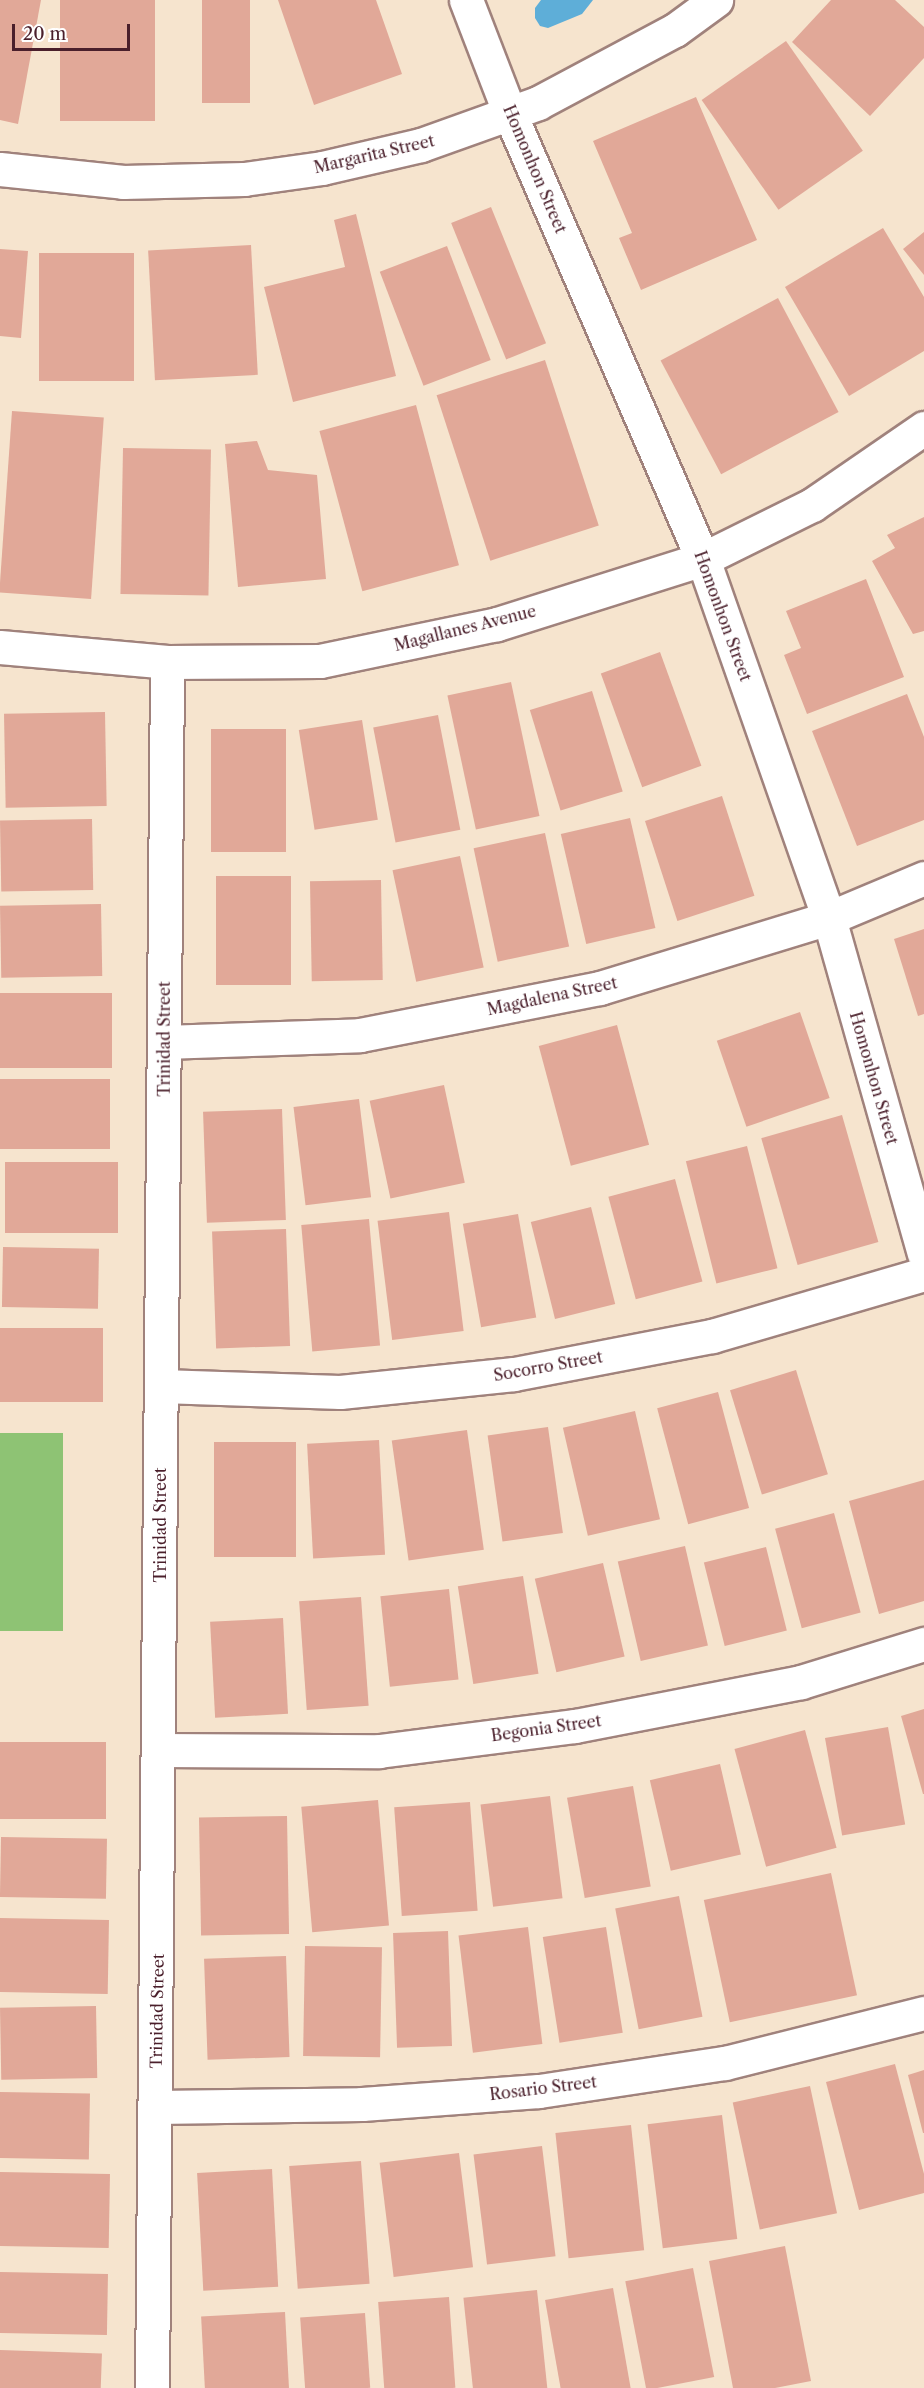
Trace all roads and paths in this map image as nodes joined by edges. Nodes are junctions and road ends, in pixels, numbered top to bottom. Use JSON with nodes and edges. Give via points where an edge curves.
{"nodes":[{"id":1,"x":466,"y":0,"type":"edge"},
{"id":2,"x":716,"y":0,"type":"edge"},
{"id":3,"x":510,"y":114,"type":"junction"},
{"id":4,"x":0,"y":170,"type":"edge"},
{"id":5,"x":924,"y":428,"type":"edge"},
{"id":6,"x":703,"y":559,"type":"junction"},
{"id":7,"x":0,"y":647,"type":"edge"},
{"id":8,"x":167,"y":662,"type":"junction"},
{"id":9,"x":924,"y":878,"type":"edge"},
{"id":10,"x":829,"y":918,"type":"junction"},
{"id":11,"x":164,"y":1042,"type":"junction"},
{"id":12,"x":924,"y":1253,"type":"edge"},
{"id":13,"x":924,"y":1274,"type":"edge"},
{"id":14,"x":161,"y":1386,"type":"junction"},
{"id":15,"x":924,"y":1644,"type":"edge"},
{"id":16,"x":159,"y":1750,"type":"junction"},
{"id":17,"x":924,"y":2013,"type":"edge"},
{"id":18,"x":156,"y":2107,"type":"junction"},
{"id":19,"x":152,"y":2388,"type":"edge"}],
"edges":[{"from":1,"to":3,"type":"street","name":"Homonhon Street"},
{"from":2,"to":3,"type":"street","name":"Margarita Street","via":[[675,30],[596,75]]},
{"from":3,"to":4,"type":"street","name":"Margarita Street","via":[[410,147],[322,168],[244,179],[123,182]]},
{"from":3,"to":6,"type":"street","name":"Homonhon Street"},
{"from":5,"to":6,"type":"street","name":"Magallanes Avenue","via":[[812,505]]},
{"from":6,"to":8,"type":"street","name":"Magallanes Avenue","via":[[497,624],[320,661]]},
{"from":6,"to":10,"type":"street","name":"Homonhon Street"},
{"from":7,"to":8,"type":"street","name":"Magallanes Avenue"},
{"from":8,"to":11,"type":"street","name":"Trinidad Street"},
{"from":9,"to":10,"type":"street","name":"Magdalena Street"},
{"from":10,"to":11,"type":"street","name":"Magdalena Street","via":[[600,988],[360,1035]]},
{"from":10,"to":12,"type":"street","name":"Homonhon Street"},
{"from":11,"to":14,"type":"street","name":"Trinidad Street"},
{"from":13,"to":14,"type":"street","name":"Socorro Street","via":[[712,1336],[514,1374],[340,1392]]},
{"from":14,"to":16,"type":"street","name":"Trinidad Street"},
{"from":15,"to":16,"type":"street","name":"Begonia Street","via":[[801,1682],[575,1726],[379,1751]]},
{"from":16,"to":18,"type":"street","name":"Trinidad Street"},
{"from":17,"to":18,"type":"street","name":"Rosario Street","via":[[725,2063],[539,2091],[362,2104]]},
{"from":18,"to":19,"type":"street","name":"Trinidad Street"}]}
